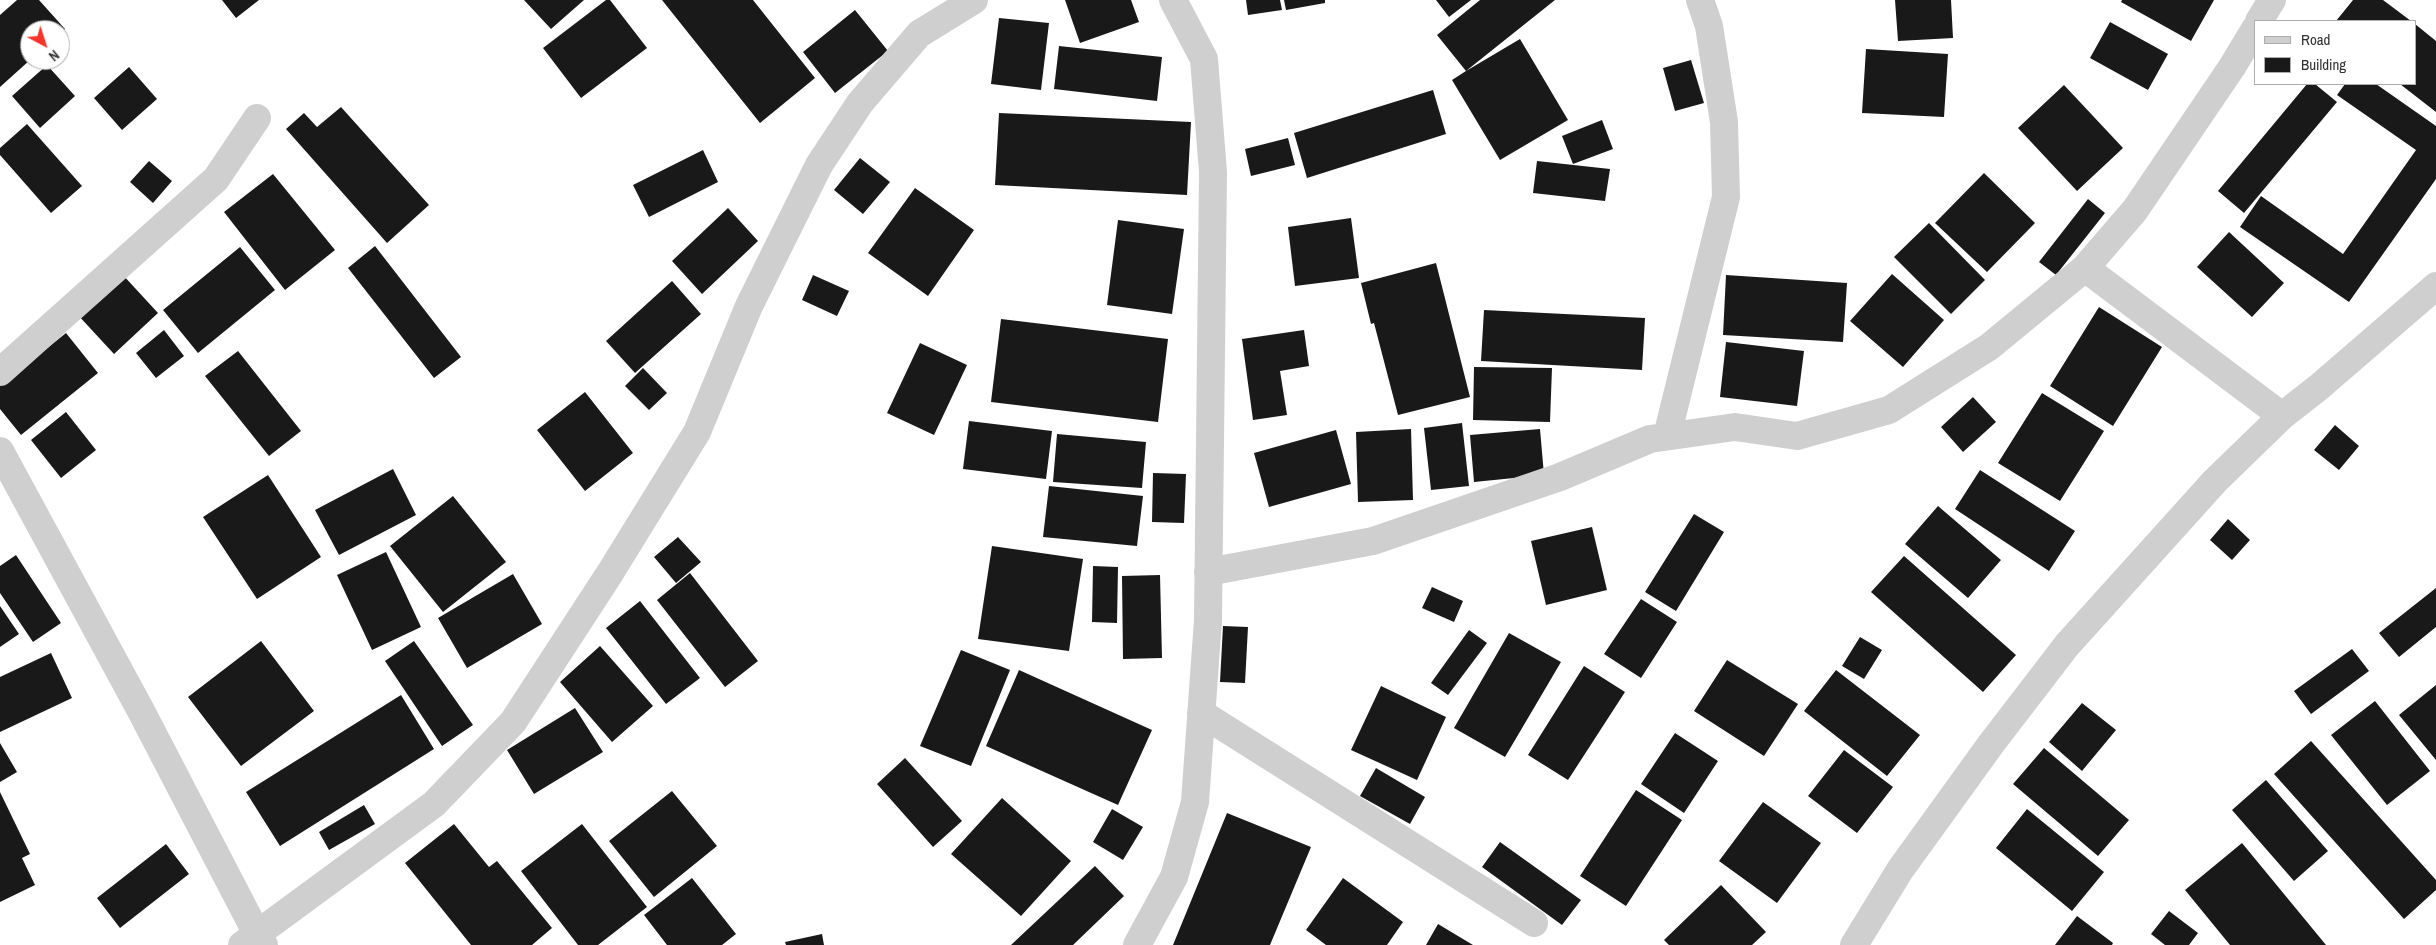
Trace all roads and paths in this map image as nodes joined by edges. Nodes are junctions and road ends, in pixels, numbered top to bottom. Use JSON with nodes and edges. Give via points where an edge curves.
{"nodes":[{"id":1,"x":974,"y":0,"type":"edge"},
{"id":2,"x":1173,"y":0,"type":"edge"},
{"id":3,"x":1700,"y":0,"type":"edge"},
{"id":4,"x":2272,"y":0,"type":"edge"},
{"id":5,"x":2260,"y":20,"type":"edge"},
{"id":6,"x":2254,"y":31,"type":"edge"},
{"id":7,"x":257,"y":118,"type":"dead end"},
{"id":8,"x":2085,"y":268,"type":"junction"},
{"id":9,"x":2436,"y":286,"type":"edge"},
{"id":10,"x":0,"y":372,"type":"edge"},
{"id":11,"x":2282,"y":416,"type":"junction"},
{"id":12,"x":1667,"y":436,"type":"junction"},
{"id":13,"x":0,"y":451,"type":"edge"},
{"id":14,"x":1208,"y":572,"type":"junction"},
{"id":15,"x":1201,"y":712,"type":"junction"},
{"id":16,"x":1534,"y":923,"type":"dead end"},
{"id":17,"x":254,"y":941,"type":"edge"},
{"id":18,"x":1137,"y":945,"type":"edge"},
{"id":19,"x":1854,"y":945,"type":"edge"}],
"edges":[{"from":1,"to":17,"type":"street","via":[[919,34],[860,103],[819,165],[749,306],[697,432],[513,722],[434,804]]},
{"from":2,"to":14,"type":"street","via":[[1204,59],[1213,172]]},
{"from":3,"to":12,"type":"street","via":[[1708,26],[1724,122],[1726,197]]},
{"from":4,"to":5,"type":"street"},
{"from":6,"to":8,"type":"street","via":[[2135,210]]},
{"from":7,"to":10,"type":"street","via":[[216,179]]},
{"from":8,"to":11,"type":"street"},
{"from":8,"to":12,"type":"street","via":[[1989,348],[1889,410],[1797,436],[1735,427]]},
{"from":9,"to":11,"type":"street"},
{"from":11,"to":19,"type":"street","via":[[2215,481],[2067,645],[1900,870]]},
{"from":12,"to":14,"type":"street","via":[[1650,439],[1560,477],[1373,541]]},
{"from":13,"to":17,"type":"street","via":[[140,709]]},
{"from":14,"to":15,"type":"street"},
{"from":15,"to":16,"type":"street"},
{"from":15,"to":18,"type":"street","via":[[1195,802],[1174,877]]}]}
